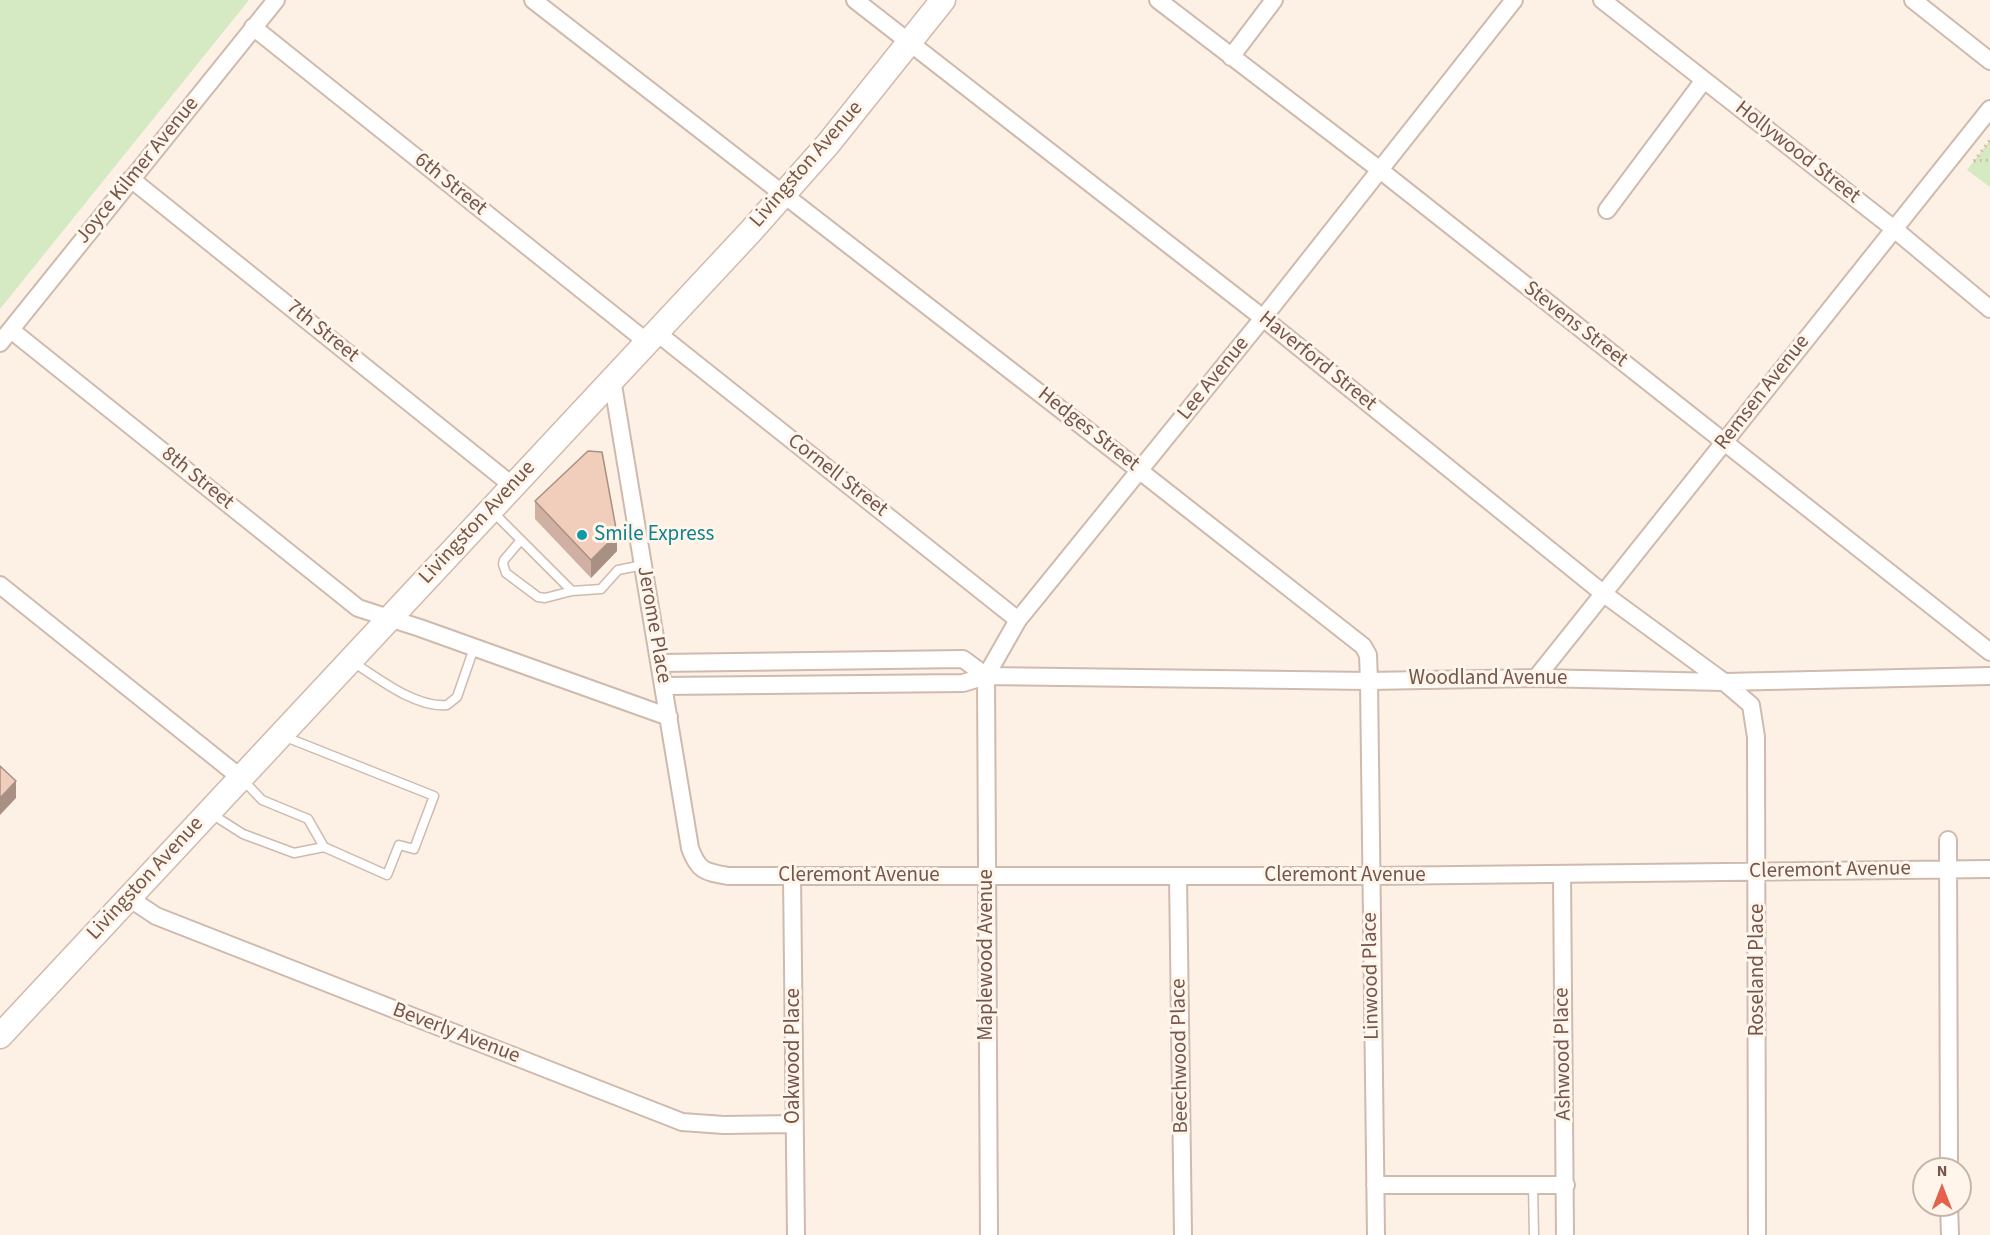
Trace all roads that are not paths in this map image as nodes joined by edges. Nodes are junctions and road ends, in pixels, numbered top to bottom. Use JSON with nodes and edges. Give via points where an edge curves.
{"nodes":[{"id":1,"x":276,"y":0,"type":"edge"},
{"id":2,"x":533,"y":0,"type":"edge"},
{"id":3,"x":855,"y":0,"type":"edge"},
{"id":4,"x":943,"y":0,"type":"edge"},
{"id":5,"x":1158,"y":0,"type":"edge"},
{"id":6,"x":1274,"y":0,"type":"edge"},
{"id":7,"x":1514,"y":0,"type":"edge"},
{"id":8,"x":1602,"y":0,"type":"edge"},
{"id":9,"x":1913,"y":0,"type":"edge"},
{"id":10,"x":253,"y":27,"type":"junction"},
{"id":11,"x":909,"y":42,"type":"junction"},
{"id":12,"x":1231,"y":57,"type":"junction"},
{"id":13,"x":1990,"y":61,"type":"edge"},
{"id":14,"x":1704,"y":80,"type":"junction"},
{"id":15,"x":1990,"y":109,"type":"edge"},
{"id":16,"x":1380,"y":170,"type":"junction"},
{"id":17,"x":131,"y":179,"type":"junction"},
{"id":18,"x":783,"y":194,"type":"junction"},
{"id":19,"x":1607,"y":210,"type":"dead end"},
{"id":20,"x":1893,"y":228,"type":"junction"},
{"id":21,"x":1990,"y":309,"type":"edge"},
{"id":22,"x":1263,"y":318,"type":"junction"},
{"id":23,"x":5,"y":337,"type":"edge"},
{"id":24,"x":652,"y":337,"type":"junction"},
{"id":25,"x":612,"y":379,"type":"junction"},
{"id":26,"x":1724,"y":443,"type":"junction"},
{"id":27,"x":1140,"y":471,"type":"junction"},
{"id":28,"x":513,"y":486,"type":"junction"},
{"id":29,"x":490,"y":510,"type":"junction"},
{"id":30,"x":521,"y":540,"type":"junction"},
{"id":31,"x":643,"y":566,"type":"junction"},
{"id":32,"x":0,"y":585,"type":"edge"},
{"id":33,"x":572,"y":591,"type":"junction"},
{"id":34,"x":1604,"y":594,"type":"junction"},
{"id":35,"x":389,"y":618,"type":"junction"},
{"id":36,"x":1018,"y":620,"type":"junction"},
{"id":37,"x":474,"y":648,"type":"junction"},
{"id":38,"x":1990,"y":652,"type":"edge"},
{"id":39,"x":350,"y":660,"type":"junction"},
{"id":40,"x":660,"y":663,"type":"junction"},
{"id":41,"x":986,"y":676,"type":"junction"},
{"id":42,"x":1990,"y":676,"type":"edge"},
{"id":43,"x":1536,"y":678,"type":"junction"},
{"id":44,"x":1369,"y":681,"type":"junction"},
{"id":45,"x":1724,"y":682,"type":"junction"},
{"id":46,"x":664,"y":686,"type":"junction"},
{"id":47,"x":669,"y":717,"type":"junction"},
{"id":48,"x":281,"y":735,"type":"junction"},
{"id":49,"x":241,"y":778,"type":"junction"},
{"id":50,"x":208,"y":812,"type":"junction"},
{"id":51,"x":1948,"y":840,"type":"dead end"},
{"id":52,"x":324,"y":847,"type":"junction"},
{"id":53,"x":700,"y":868,"type":"joint"},
{"id":54,"x":1947,"y":869,"type":"junction"},
{"id":55,"x":1990,"y":869,"type":"edge"},
{"id":56,"x":1758,"y":872,"type":"junction"},
{"id":57,"x":1562,"y":874,"type":"junction"},
{"id":58,"x":792,"y":876,"type":"junction"},
{"id":59,"x":1178,"y":876,"type":"junction"},
{"id":60,"x":1370,"y":876,"type":"junction"},
{"id":61,"x":987,"y":877,"type":"junction"},
{"id":62,"x":129,"y":898,"type":"junction"},
{"id":63,"x":0,"y":1036,"type":"edge"},
{"id":64,"x":794,"y":1124,"type":"junction"},
{"id":65,"x":1949,"y":1157,"type":"edge"},
{"id":66,"x":1375,"y":1185,"type":"junction"},
{"id":67,"x":1533,"y":1185,"type":"junction"},
{"id":68,"x":1566,"y":1185,"type":"junction"},
{"id":69,"x":1949,"y":1217,"type":"edge"},
{"id":70,"x":796,"y":1235,"type":"edge"},
{"id":71,"x":989,"y":1235,"type":"edge"},
{"id":72,"x":1183,"y":1235,"type":"edge"},
{"id":73,"x":1376,"y":1235,"type":"edge"},
{"id":74,"x":1534,"y":1235,"type":"edge"},
{"id":75,"x":1565,"y":1235,"type":"edge"},
{"id":76,"x":1757,"y":1235,"type":"edge"},
{"id":77,"x":1950,"y":1235,"type":"edge"}],
"edges":[{"from":1,"to":10,"type":"street","name":"Joyce Kilmer Avenue"},
{"from":2,"to":18,"type":"street","name":"Hedges Street"},
{"from":3,"to":11,"type":"street","name":"Haverford Street"},
{"from":4,"to":11,"type":"main road","name":"Livingston Avenue"},
{"from":5,"to":12,"type":"street","name":"Stevens Street"},
{"from":6,"to":12,"type":"street"},
{"from":7,"to":16,"type":"street","name":"Lee Avenue"},
{"from":8,"to":14,"type":"street","name":"Hollywood Street"},
{"from":9,"to":13,"type":"street"},
{"from":10,"to":17,"type":"street","name":"Joyce Kilmer Avenue"},
{"from":10,"to":24,"type":"street","name":"6th Street"},
{"from":11,"to":18,"type":"main road","name":"Livingston Avenue"},
{"from":11,"to":22,"type":"street","name":"Haverford Street"},
{"from":12,"to":16,"type":"street","name":"Stevens Street"},
{"from":14,"to":19,"type":"street"},
{"from":14,"to":20,"type":"street","name":"Hollywood Street"},
{"from":15,"to":20,"type":"street","name":"Remsen Avenue"},
{"from":16,"to":22,"type":"street","name":"Lee Avenue"},
{"from":16,"to":26,"type":"street","name":"Stevens Street"},
{"from":17,"to":23,"type":"street","name":"Joyce Kilmer Avenue"},
{"from":17,"to":28,"type":"street","name":"7th Street"},
{"from":18,"to":24,"type":"main road","name":"Livingston Avenue"},
{"from":18,"to":27,"type":"street","name":"Hedges Street"},
{"from":20,"to":21,"type":"street","name":"Hollywood Street"},
{"from":20,"to":26,"type":"street","name":"Remsen Avenue"},
{"from":22,"to":27,"type":"street","name":"Lee Avenue"},
{"from":22,"to":34,"type":"street","name":"Haverford Street"},
{"from":23,"to":35,"type":"street","name":"8th Street","via":[[358,608]]},
{"from":24,"to":25,"type":"main road","name":"Livingston Avenue"},
{"from":24,"to":36,"type":"street","name":"Cornell Street"},
{"from":25,"to":28,"type":"main road","name":"Livingston Avenue"},
{"from":25,"to":31,"type":"street","name":"Jerome Place"},
{"from":26,"to":34,"type":"street","name":"Remsen Avenue"},
{"from":26,"to":38,"type":"street","name":"Stevens Street"},
{"from":27,"to":36,"type":"street","name":"Lee Avenue"},
{"from":27,"to":44,"type":"street","name":"Hedges Street","via":[[1364,646]]},
{"from":28,"to":29,"type":"main road","name":"Livingston Avenue"},
{"from":29,"to":30,"type":"lane"},
{"from":29,"to":35,"type":"main road","name":"Livingston Avenue"},
{"from":30,"to":33,"type":"lane"},
{"from":30,"to":33,"type":"lane","via":[[504,560],[506,573],[538,597]]},
{"from":31,"to":33,"type":"lane","via":[[618,570],[601,589]]},
{"from":31,"to":40,"type":"street","name":"Jerome Place"},
{"from":32,"to":49,"type":"street"},
{"from":34,"to":43,"type":"street","name":"Remsen Avenue"},
{"from":34,"to":45,"type":"street","name":"Haverford Street"},
{"from":35,"to":37,"type":"street","name":"8th Street"},
{"from":35,"to":39,"type":"main road","name":"Livingston Avenue"},
{"from":36,"to":41,"type":"street","name":"Lee Avenue"},
{"from":37,"to":39,"type":"lane","via":[[457,697],[439,706],[393,688]]},
{"from":37,"to":47,"type":"street","name":"8th Street"},
{"from":39,"to":48,"type":"main road","name":"Livingston Avenue"},
{"from":40,"to":41,"type":"street","via":[[963,659]]},
{"from":40,"to":46,"type":"street","name":"Jerome Place"},
{"from":41,"to":44,"type":"street","name":"Woodland Avenue"},
{"from":41,"to":46,"type":"street","name":"Woodland Avenue","via":[[963,683]]},
{"from":41,"to":61,"type":"street","name":"Maplewood Avenue"},
{"from":42,"to":45,"type":"street","name":"Woodland Avenue"},
{"from":43,"to":44,"type":"street","name":"Woodland Avenue"},
{"from":43,"to":45,"type":"street","name":"Woodland Avenue"},
{"from":44,"to":60,"type":"street","name":"Linwood Place"},
{"from":45,"to":56,"type":"street","name":"Roseland Place","via":[[1750,705],[1756,737]]},
{"from":46,"to":47,"type":"street","name":"Jerome Place"},
{"from":47,"to":53,"type":"street","name":"Jerome Place","via":[[690,848]]},
{"from":48,"to":49,"type":"main road","name":"Livingston Avenue"},
{"from":48,"to":52,"type":"lane","via":[[434,796],[414,849],[399,845],[387,876]]},
{"from":49,"to":50,"type":"main road","name":"Livingston Avenue"},
{"from":49,"to":52,"type":"lane","via":[[262,800],[308,819]]},
{"from":50,"to":52,"type":"lane","via":[[243,834],[294,853]]},
{"from":50,"to":62,"type":"main road","name":"Livingston Avenue"},
{"from":51,"to":54,"type":"street"},
{"from":53,"to":58,"type":"street","name":"Cleremont Avenue","via":[[728,876]]},
{"from":54,"to":55,"type":"street","name":"Cleremont Avenue"},
{"from":54,"to":56,"type":"street","name":"Cleremont Avenue"},
{"from":54,"to":65,"type":"street"},
{"from":56,"to":57,"type":"street","name":"Cleremont Avenue"},
{"from":56,"to":76,"type":"street","name":"Roseland Place"},
{"from":57,"to":60,"type":"street","name":"Cleremont Avenue"},
{"from":57,"to":68,"type":"street","name":"Ashwood Place"},
{"from":58,"to":61,"type":"street","name":"Cleremont Avenue"},
{"from":58,"to":64,"type":"street","name":"Oakwood Place"},
{"from":59,"to":60,"type":"street","name":"Cleremont Avenue"},
{"from":59,"to":61,"type":"street","name":"Cleremont Avenue"},
{"from":59,"to":72,"type":"street","name":"Beechwood Place"},
{"from":60,"to":66,"type":"street","name":"Linwood Place"},
{"from":61,"to":71,"type":"street","name":"Maplewood Avenue"},
{"from":62,"to":63,"type":"main road","name":"Livingston Avenue"},
{"from":62,"to":64,"type":"street","name":"Beverly Avenue","via":[[156,916],[682,1122]]},
{"from":64,"to":70,"type":"street","name":"Oakwood Place"},
{"from":66,"to":67,"type":"street"},
{"from":66,"to":73,"type":"street","name":"Linwood Place"},
{"from":67,"to":68,"type":"street"},
{"from":67,"to":74,"type":"lane"},
{"from":68,"to":75,"type":"street","name":"Ashwood Place"},
{"from":69,"to":77,"type":"street"}]}
